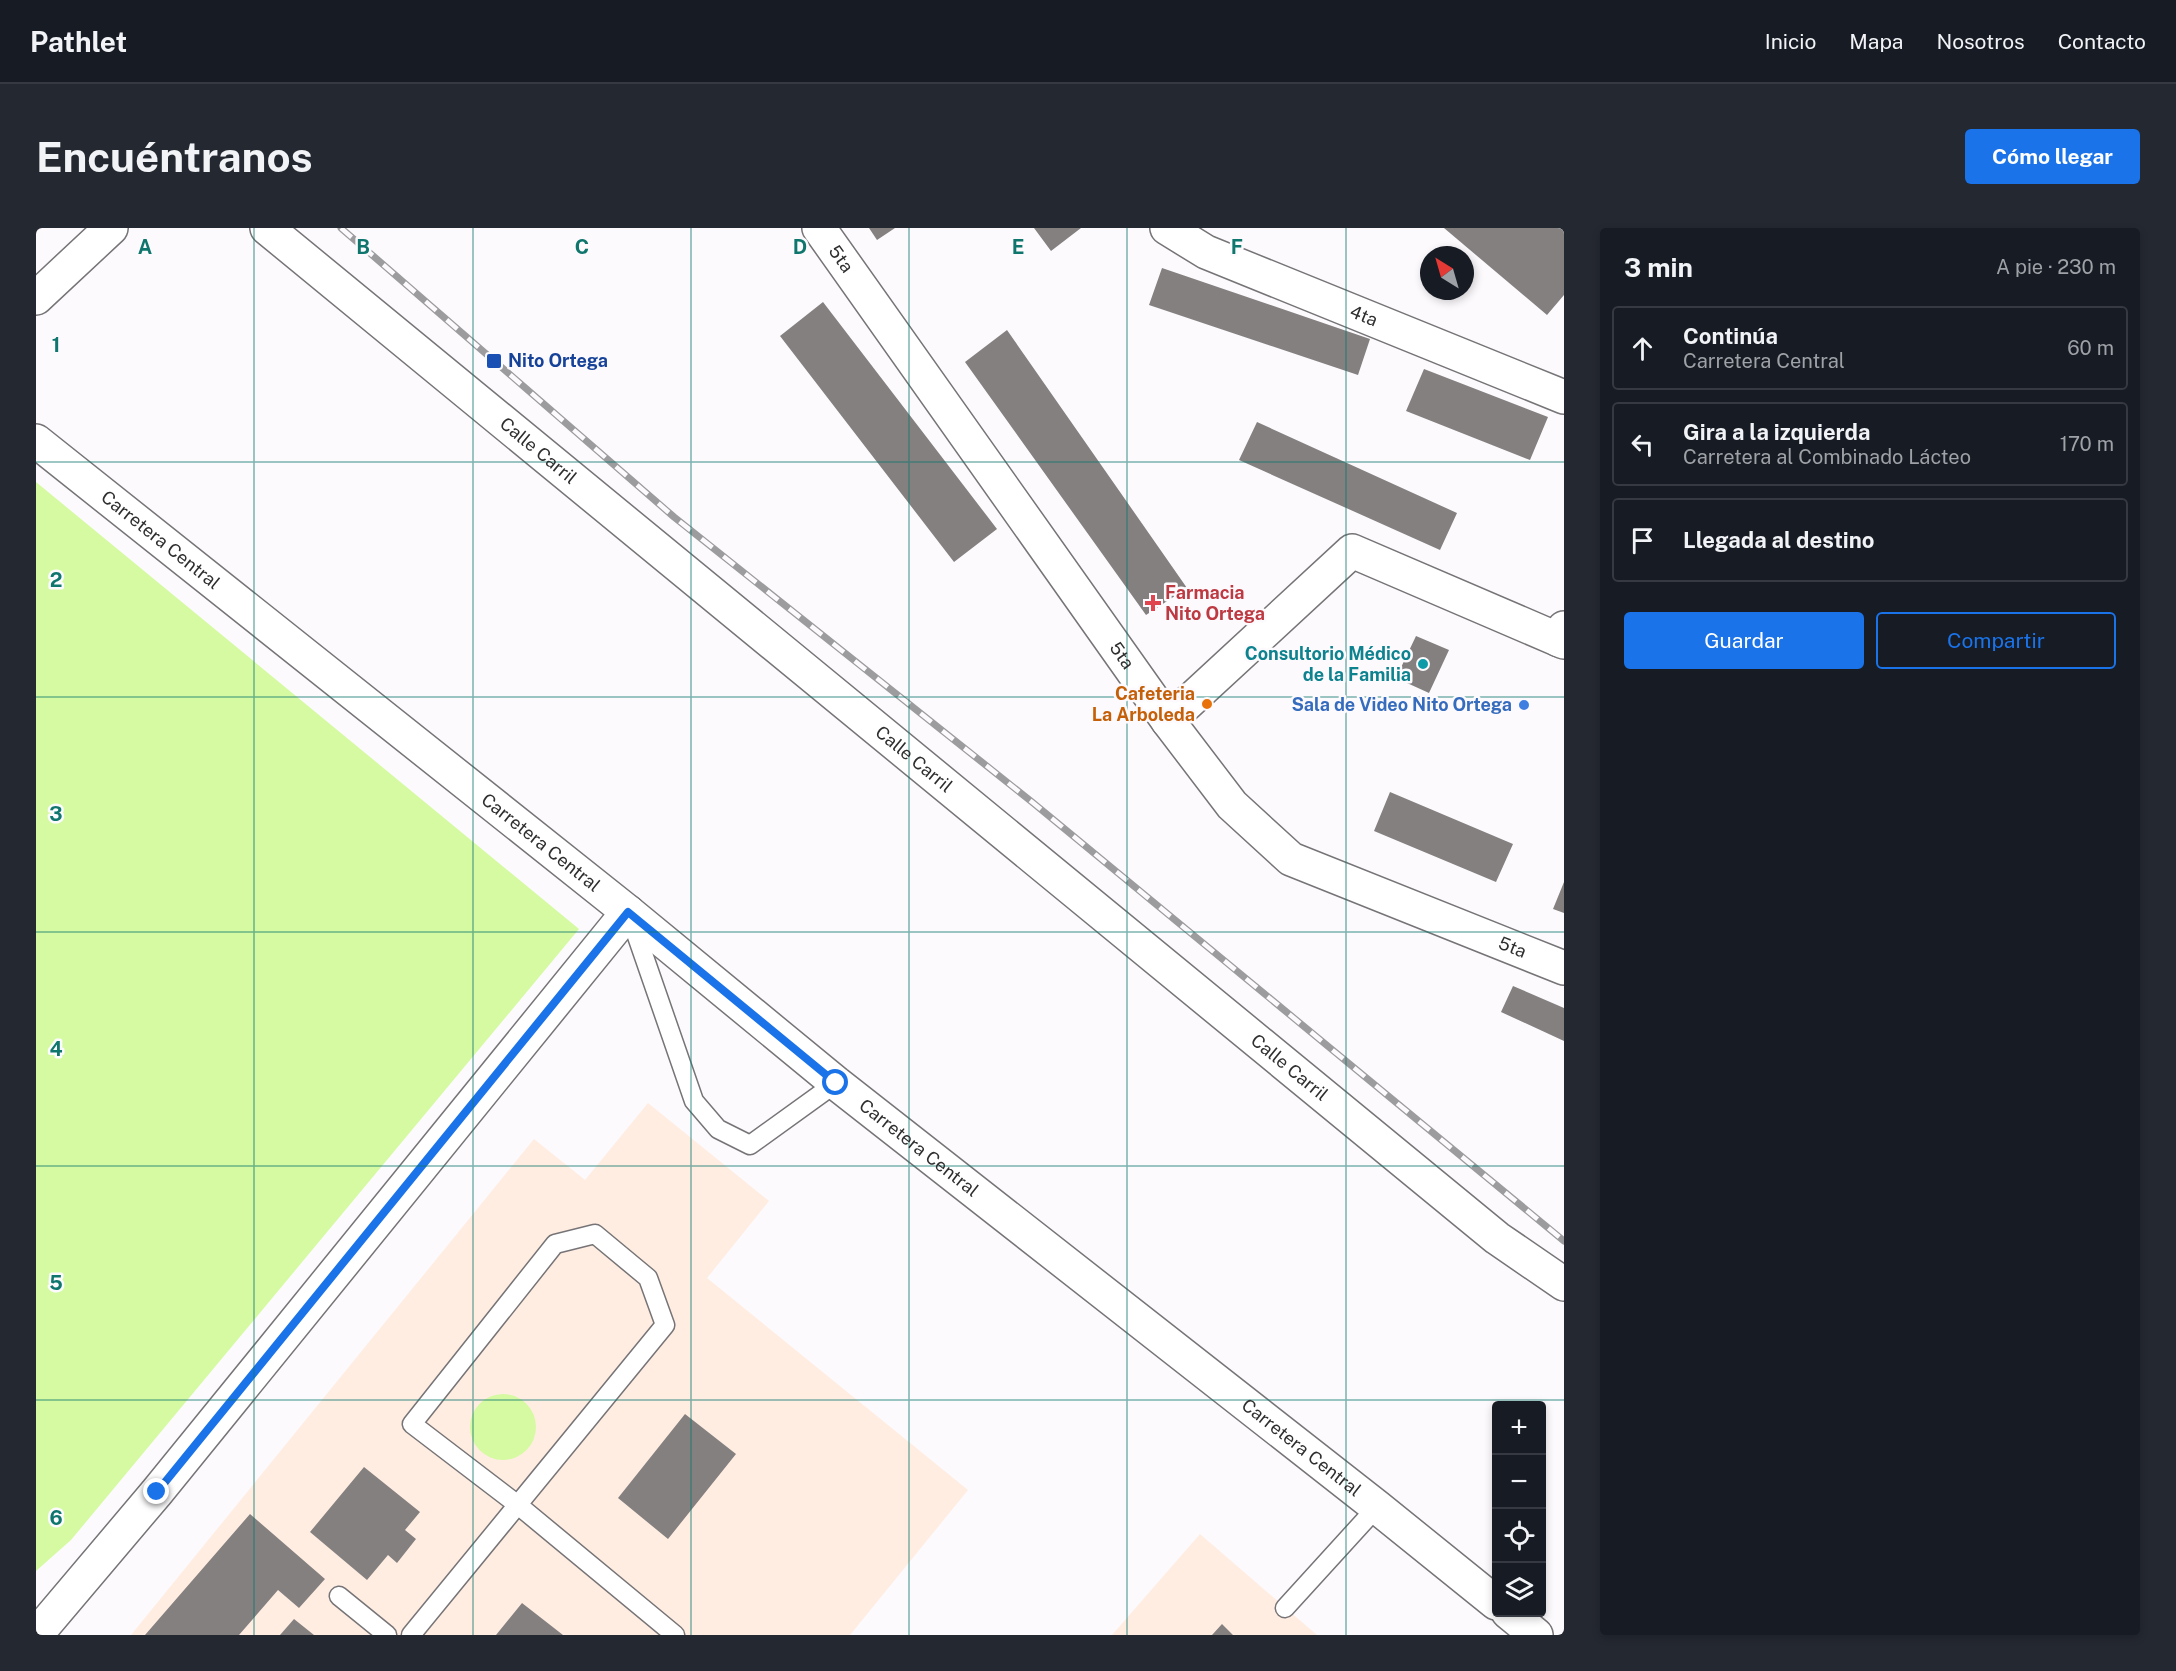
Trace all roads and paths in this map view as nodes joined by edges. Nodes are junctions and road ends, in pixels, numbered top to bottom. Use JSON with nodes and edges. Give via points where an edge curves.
{"nodes":[{"id":1,"x":111,"y":228,"type":"edge"},
{"id":2,"x":267,"y":228,"type":"edge"},
{"id":3,"x":819,"y":228,"type":"edge"},
{"id":4,"x":1167,"y":228,"type":"edge"},
{"id":5,"x":36,"y":298,"type":"edge"},
{"id":6,"x":1564,"y":397,"type":"edge"},
{"id":7,"x":36,"y":441,"type":"edge"},
{"id":8,"x":1562,"y":637,"type":"edge"},
{"id":9,"x":1168,"y":721,"type":"junction"},
{"id":10,"x":628,"y":912,"type":"junction"},
{"id":11,"x":1564,"y":969,"type":"edge"},
{"id":12,"x":836,"y":1083,"type":"junction"},
{"id":13,"x":1564,"y":1284,"type":"edge"},
{"id":14,"x":518,"y":1505,"type":"junction"},
{"id":15,"x":1377,"y":1507,"type":"junction"},
{"id":16,"x":339,"y":1596,"type":"dead end"},
{"id":17,"x":1492,"y":1599,"type":"edge"},
{"id":18,"x":1285,"y":1608,"type":"dead end"},
{"id":19,"x":1514,"y":1617,"type":"edge"},
{"id":20,"x":36,"y":1635,"type":"edge"},
{"id":21,"x":387,"y":1635,"type":"edge"},
{"id":22,"x":411,"y":1635,"type":"edge"},
{"id":23,"x":675,"y":1635,"type":"edge"},
{"id":24,"x":1536,"y":1635,"type":"edge"}],
"edges":[{"from":1,"to":5,"type":"street"},
{"from":2,"to":13,"type":"street","name":"Calle Carril","via":[[1497,1238]]},
{"from":3,"to":9,"type":"street","name":"5ta"},
{"from":4,"to":6,"type":"street","name":"4ta","via":[[1206,252]]},
{"from":7,"to":10,"type":"street","name":"Carretera Central"},
{"from":8,"to":9,"type":"street","via":[[1352,551]]},
{"from":9,"to":11,"type":"street","name":"5ta","via":[[1232,805],[1291,860]]},
{"from":10,"to":12,"type":"street","name":"Carretera Central"},
{"from":10,"to":12,"type":"lane","via":[[694,1101],[718,1129],[750,1145]]},
{"from":10,"to":20,"type":"street","via":[[157,1492]]},
{"from":12,"to":15,"type":"street","name":"Carretera Central"},
{"from":14,"to":14,"type":"lane","via":[[665,1324],[648,1278],[595,1234],[555,1244],[412,1424]]},
{"from":14,"to":22,"type":"lane"},
{"from":14,"to":23,"type":"lane"},
{"from":15,"to":17,"type":"street","name":"Carretera Central"},
{"from":15,"to":18,"type":"lane"},
{"from":16,"to":21,"type":"lane"},
{"from":19,"to":24,"type":"street"}]}
